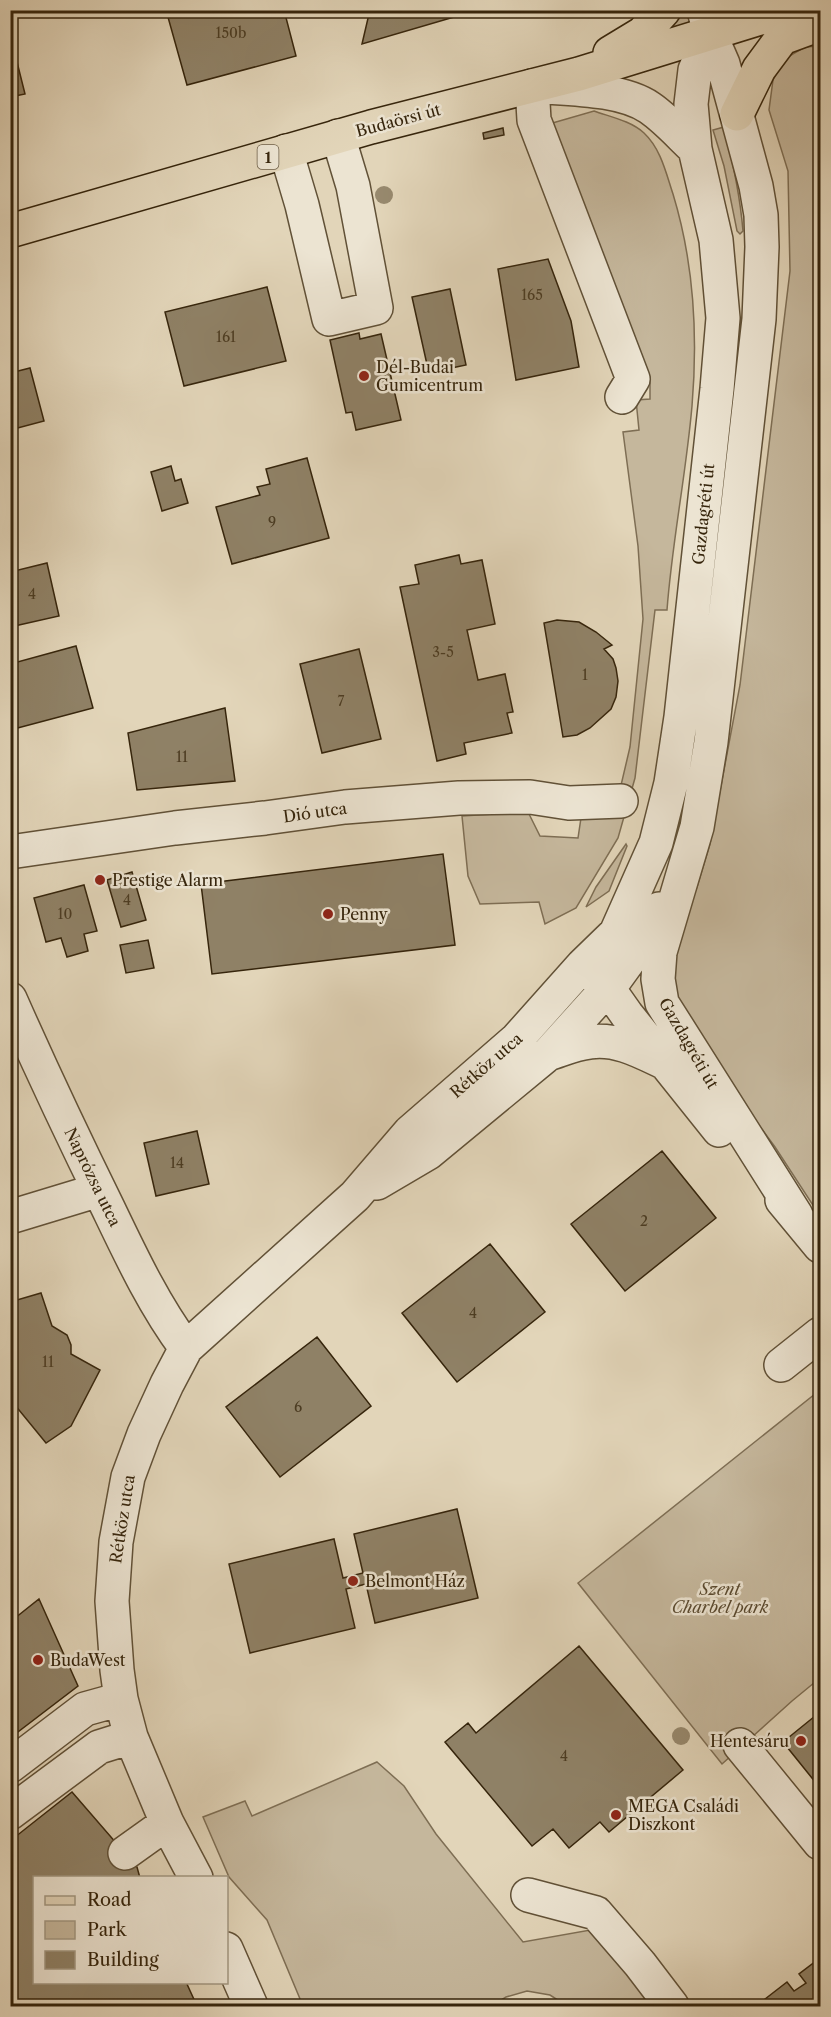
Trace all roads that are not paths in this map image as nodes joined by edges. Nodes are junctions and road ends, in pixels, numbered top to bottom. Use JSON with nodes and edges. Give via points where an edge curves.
{"nodes":[{"id":1,"x":664,"y":10,"type":"edge"},
{"id":2,"x":786,"y":10,"type":"edge"},
{"id":3,"x":707,"y":22,"type":"edge"},
{"id":4,"x":820,"y":24,"type":"edge"},
{"id":5,"x":579,"y":74,"type":"junction"},
{"id":6,"x":532,"y":86,"type":"junction"},
{"id":7,"x":737,"y":114,"type":"junction"},
{"id":8,"x":338,"y":136,"type":"junction"},
{"id":9,"x":695,"y":149,"type":"junction"},
{"id":10,"x":286,"y":151,"type":"junction"},
{"id":11,"x":10,"y":231,"type":"edge"},
{"id":12,"x":622,"y":397,"type":"dead end"},
{"id":13,"x":621,"y":801,"type":"dead end"},
{"id":14,"x":10,"y":852,"type":"edge"},
{"id":15,"x":689,"y":852,"type":"junction"},
{"id":16,"x":616,"y":933,"type":"joint"},
{"id":17,"x":603,"y":978,"type":"junction"},
{"id":18,"x":10,"y":999,"type":"edge"},
{"id":19,"x":548,"y":1054,"type":"junction"},
{"id":20,"x":667,"y":1063,"type":"junction"},
{"id":21,"x":713,"y":1085,"type":"junction"},
{"id":22,"x":99,"y":1190,"type":"junction"},
{"id":23,"x":355,"y":1196,"type":"junction"},
{"id":24,"x":796,"y":1215,"type":"junction"},
{"id":25,"x":10,"y":1217,"type":"edge"},
{"id":26,"x":820,"y":1246,"type":"edge"},
{"id":27,"x":820,"y":1334,"type":"edge"},
{"id":28,"x":186,"y":1348,"type":"junction"},
{"id":29,"x":781,"y":1365,"type":"dead end"},
{"id":30,"x":121,"y":1699,"type":"junction"},
{"id":31,"x":131,"y":1737,"type":"junction"},
{"id":32,"x":740,"y":1745,"type":"dead end"},
{"id":33,"x":10,"y":1766,"type":"edge"},
{"id":34,"x":10,"y":1813,"type":"edge"},
{"id":35,"x":167,"y":1823,"type":"junction"},
{"id":36,"x":820,"y":1843,"type":"edge"},
{"id":37,"x":125,"y":1853,"type":"dead end"},
{"id":38,"x":195,"y":1876,"type":"edge"},
{"id":39,"x":528,"y":1895,"type":"dead end"},
{"id":40,"x":228,"y":1954,"type":"edge"},
{"id":41,"x":251,"y":2007,"type":"edge"},
{"id":42,"x":672,"y":2007,"type":"edge"}],
"edges":[{"from":1,"to":5,"type":"main road","via":[[643,33]]},
{"from":2,"to":3,"type":"main road","name":"Budaörsi út","number":"1"},
{"from":3,"to":5,"type":"main road","name":"Budaörsi út","number":"1"},
{"from":3,"to":7,"type":"street","name":"Gazdagréti út"},
{"from":3,"to":9,"type":"street","name":"Gazdagréti út","via":[[691,104]]},
{"from":4,"to":7,"type":"main road","via":[[782,38],[759,69]]},
{"from":5,"to":6,"type":"main road","name":"Budaörsi út","number":"1"},
{"from":6,"to":8,"type":"main road","name":"Budaörsi út","number":"1"},
{"from":6,"to":9,"type":"street","via":[[609,93],[633,100],[650,108]]},
{"from":6,"to":12,"type":"street","via":[[534,120],[633,379]]},
{"from":7,"to":15,"type":"street","name":"Gazdagréti út","via":[[761,215],[759,319],[711,742]]},
{"from":8,"to":10,"type":"main road","name":"Budaörsi út","number":"1"},
{"from":8,"to":10,"type":"street","via":[[353,186],[376,308],[329,319]]},
{"from":9,"to":16,"type":"street","name":"Gazdagréti út","via":[[716,240],[723,318],[717,389],[671,783],[656,843]]},
{"from":10,"to":11,"type":"main road","name":"Budaörsi út","number":"1"},
{"from":13,"to":14,"type":"street","name":"Dió utca","via":[[459,798],[345,807]]},
{"from":15,"to":17,"type":"street","name":"Gazdagréti út","via":[[639,945]]},
{"from":15,"to":21,"type":"street","name":"Gazdagréti út","via":[[660,952],[658,979],[662,1003]]},
{"from":16,"to":17,"type":"street","name":"Rétköz utca"},
{"from":17,"to":19,"type":"street","name":"Rétköz utca"},
{"from":17,"to":20,"type":"street","name":"Gazdagréti út","via":[[627,1015]]},
{"from":17,"to":21,"type":"street","via":[[627,987],[670,1041]]},
{"from":17,"to":23,"type":"street","name":"Rétköz utca","via":[[522,1034],[410,1132]]},
{"from":18,"to":22,"type":"street","name":"Naprózsa utca"},
{"from":19,"to":20,"type":"street","via":[[589,1042],[610,1042]]},
{"from":19,"to":23,"type":"street","name":"Rétköz utca","via":[[428,1153]]},
{"from":20,"to":24,"type":"street","name":"Gazdagréti út"},
{"from":21,"to":24,"type":"street","name":"Gazdagréti út"},
{"from":22,"to":25,"type":"street"},
{"from":22,"to":28,"type":"street","name":"Naprózsa utca","via":[[164,1317]]},
{"from":23,"to":28,"type":"street","name":"Rétköz utca"},
{"from":24,"to":26,"type":"street","name":"Gazdagréti út"},
{"from":27,"to":29,"type":"street"},
{"from":28,"to":30,"type":"street","name":"Rétköz utca","via":[[144,1434],[128,1477],[119,1523],[112,1601]]},
{"from":30,"to":31,"type":"street","name":"Rétköz utca"},
{"from":30,"to":33,"type":"street","via":[[85,1709]]},
{"from":31,"to":34,"type":"street","via":[[99,1747]]},
{"from":31,"to":35,"type":"street","name":"Rétköz utca"},
{"from":32,"to":36,"type":"street"},
{"from":35,"to":37,"type":"street"},
{"from":35,"to":38,"type":"street","name":"Rétköz utca"},
{"from":39,"to":42,"type":"street","via":[[596,1913]]},
{"from":40,"to":41,"type":"street"}]}
